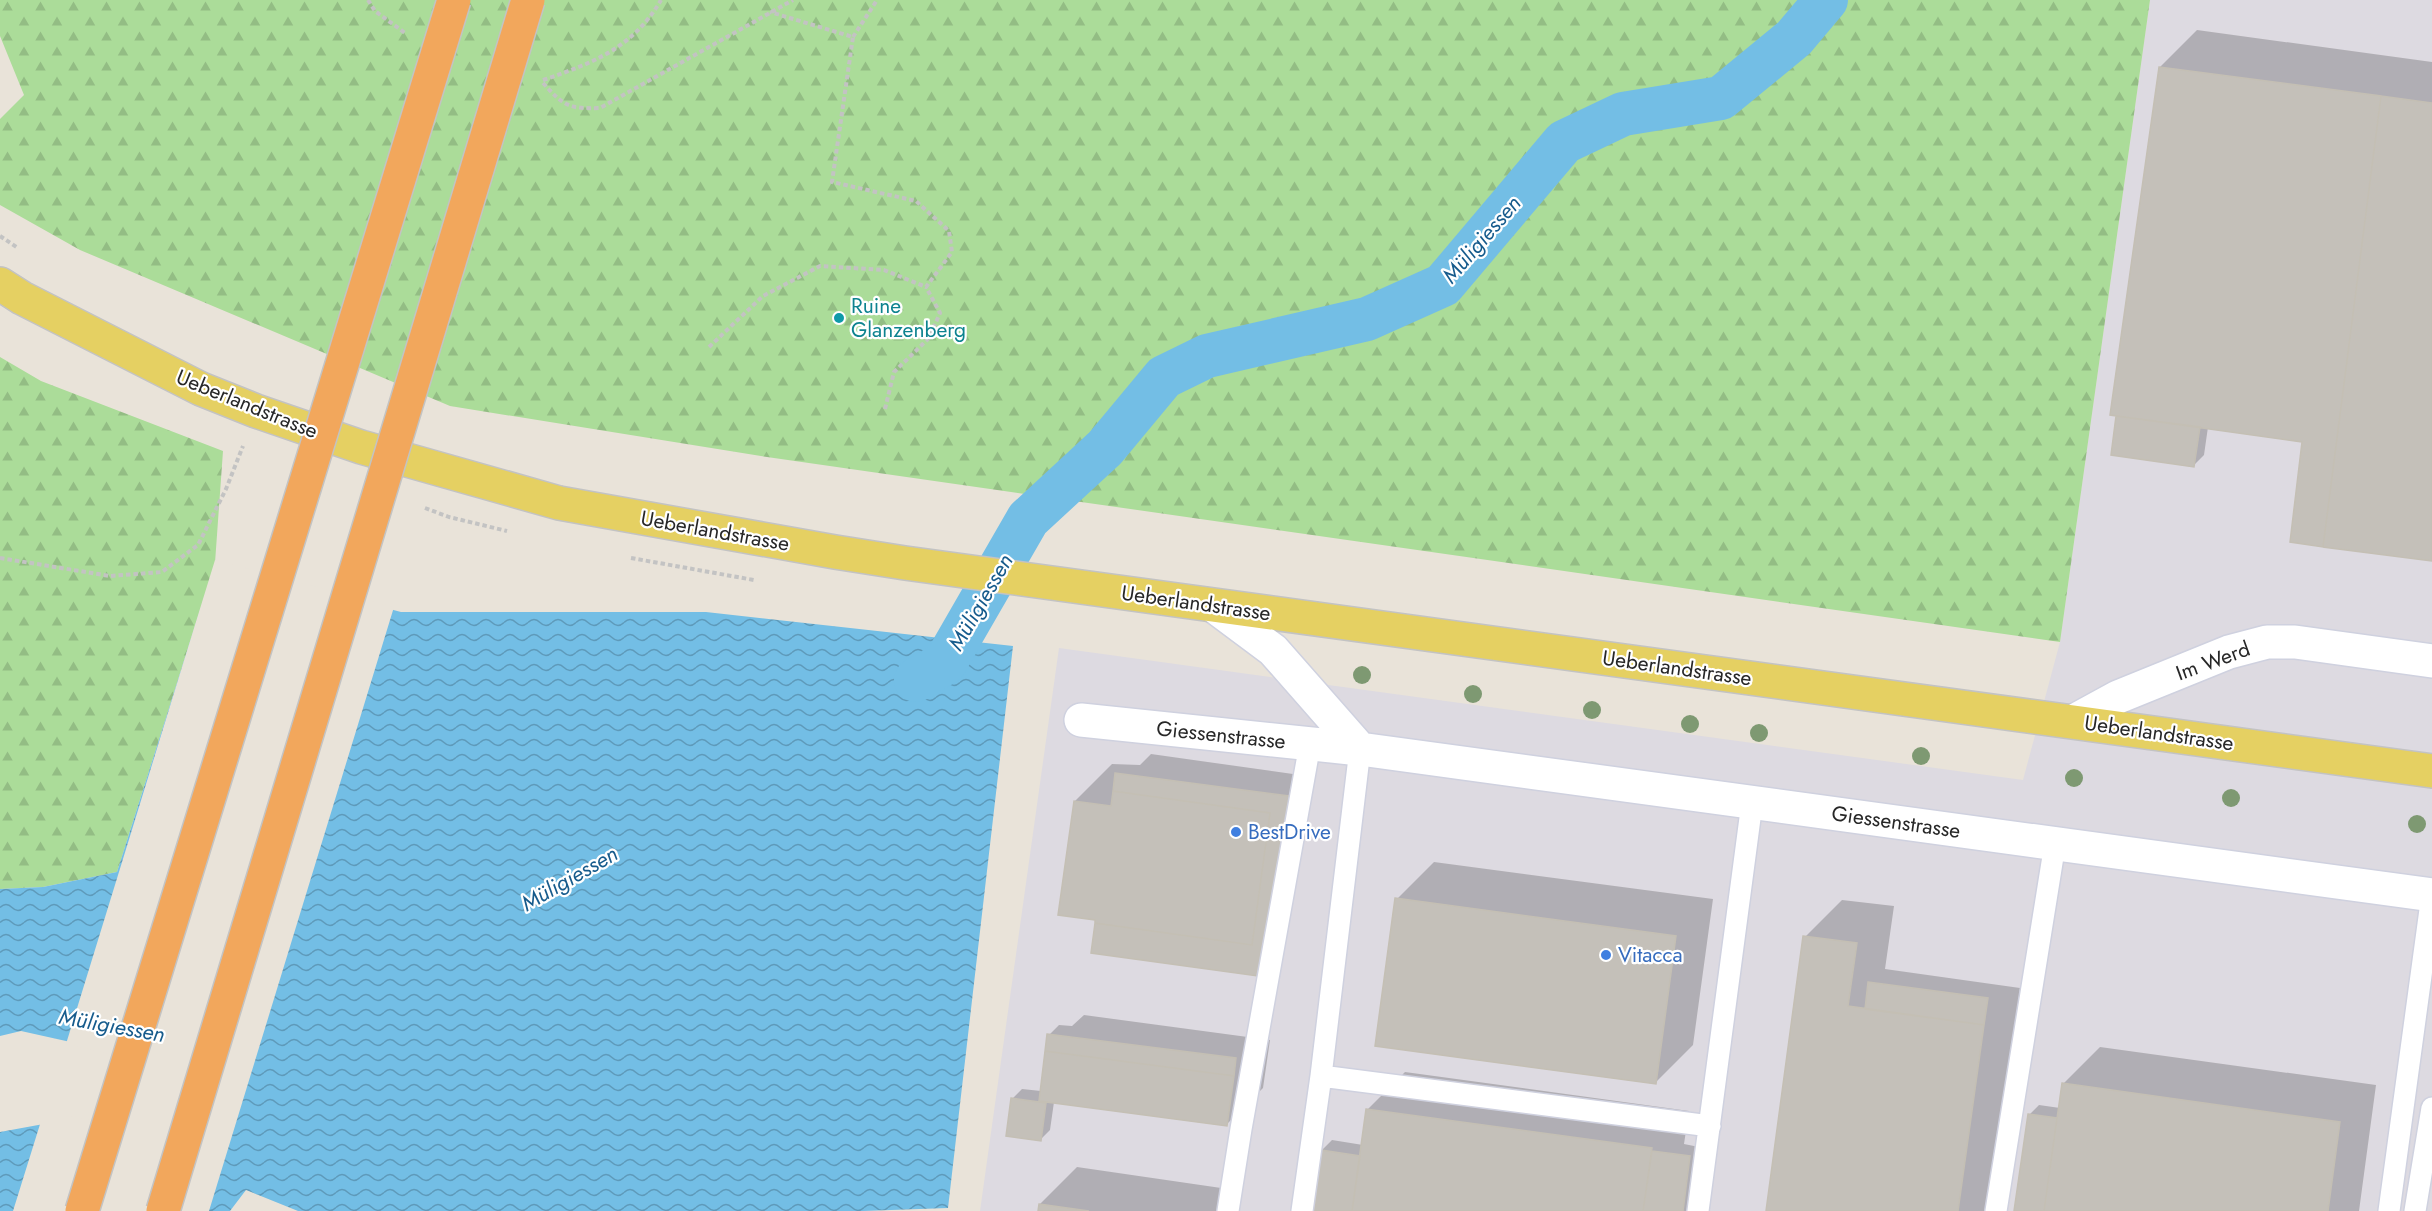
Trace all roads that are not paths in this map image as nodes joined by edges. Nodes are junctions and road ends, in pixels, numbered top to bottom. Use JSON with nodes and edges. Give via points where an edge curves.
{"nodes":[{"id":1,"x":454,"y":0,"type":"edge"},
{"id":2,"x":528,"y":0,"type":"edge"},
{"id":3,"x":0,"y":284,"type":"edge"},
{"id":4,"x":1214,"y":606,"type":"junction"},
{"id":5,"x":2432,"y":661,"type":"edge"},
{"id":6,"x":1081,"y":720,"type":"dead end"},
{"id":7,"x":2074,"y":721,"type":"junction"},
{"id":8,"x":1310,"y":744,"type":"junction"},
{"id":9,"x":1360,"y":749,"type":"junction"},
{"id":10,"x":2432,"y":771,"type":"edge"},
{"id":11,"x":1752,"y":802,"type":"junction"},
{"id":12,"x":2055,"y":844,"type":"junction"},
{"id":13,"x":2432,"y":895,"type":"edge"},
{"id":14,"x":1321,"y":1076,"type":"junction"},
{"id":15,"x":2432,"y":1108,"type":"edge"},
{"id":16,"x":1710,"y":1126,"type":"junction"},
{"id":17,"x":82,"y":1211,"type":"edge"},
{"id":18,"x":163,"y":1211,"type":"edge"},
{"id":19,"x":1228,"y":1211,"type":"edge"},
{"id":20,"x":1302,"y":1211,"type":"edge"},
{"id":21,"x":1698,"y":1211,"type":"edge"},
{"id":22,"x":1996,"y":1211,"type":"edge"},
{"id":23,"x":2390,"y":1211,"type":"edge"},
{"id":24,"x":2415,"y":1211,"type":"edge"}],
"edges":[{"from":1,"to":17,"type":"highway","bridge":true},
{"from":2,"to":18,"type":"highway","bridge":true},
{"from":3,"to":4,"type":"main road","name":"Ueberlandstrasse","via":[[201,389],[256,411],[361,447],[559,503],[823,550]]},
{"from":4,"to":7,"type":"main road","name":"Ueberlandstrasse"},
{"from":4,"to":9,"type":"street","via":[[1273,650]]},
{"from":5,"to":7,"type":"street","name":"Im Werd","via":[[2295,642],[2267,642],[2229,652],[2118,697]]},
{"from":6,"to":8,"type":"street","name":"Giessenstrasse"},
{"from":7,"to":10,"type":"main road","name":"Ueberlandstrasse"},
{"from":8,"to":9,"type":"street","name":"Giessenstrasse"},
{"from":8,"to":19,"type":"lane"},
{"from":9,"to":11,"type":"street","name":"Giessenstrasse"},
{"from":9,"to":14,"type":"lane"},
{"from":11,"to":12,"type":"street","name":"Giessenstrasse"},
{"from":11,"to":16,"type":"lane"},
{"from":12,"to":13,"type":"street","name":"Giessenstrasse"},
{"from":12,"to":22,"type":"lane"},
{"from":13,"to":23,"type":"lane"},
{"from":14,"to":16,"type":"lane"},
{"from":14,"to":20,"type":"lane"},
{"from":15,"to":24,"type":"lane"},
{"from":16,"to":21,"type":"lane"}]}
